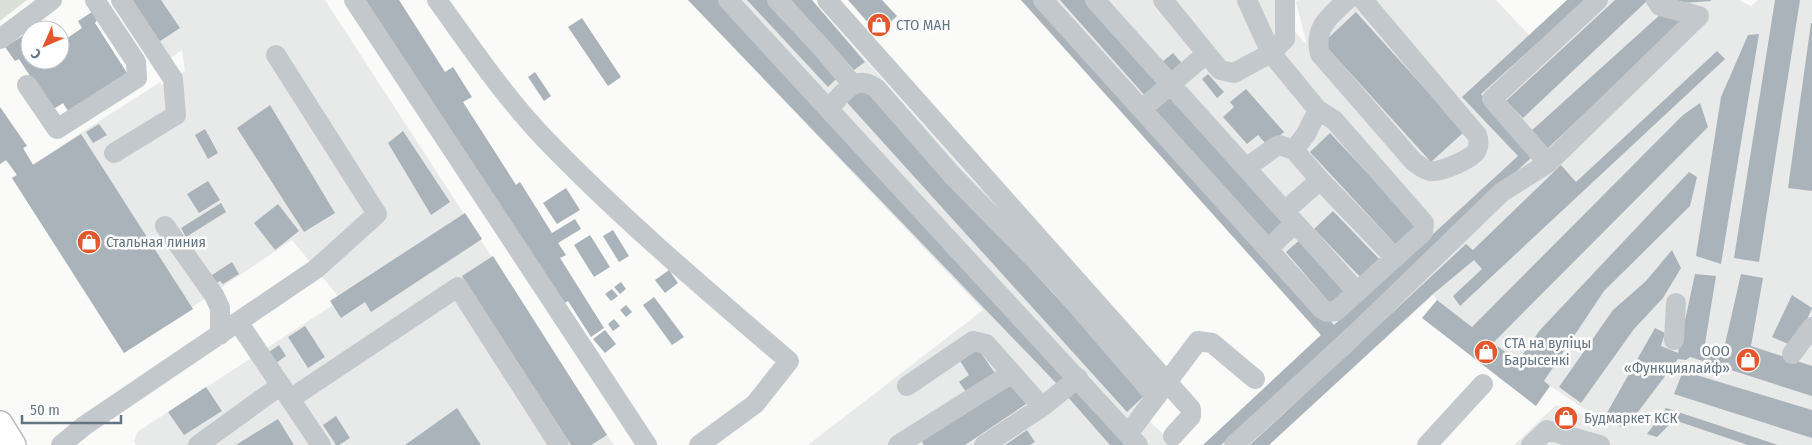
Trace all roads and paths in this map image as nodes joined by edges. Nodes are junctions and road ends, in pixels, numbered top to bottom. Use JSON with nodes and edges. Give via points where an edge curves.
{"nodes":[{"id":1,"x":52,"y":0,"type":"edge"},
{"id":2,"x":95,"y":0,"type":"edge"},
{"id":3,"x":121,"y":0,"type":"edge"},
{"id":4,"x":354,"y":0,"type":"edge"},
{"id":5,"x":437,"y":0,"type":"edge"},
{"id":6,"x":728,"y":0,"type":"edge"},
{"id":7,"x":778,"y":0,"type":"edge"},
{"id":8,"x":827,"y":0,"type":"edge"},
{"id":9,"x":1043,"y":0,"type":"edge"},
{"id":10,"x":1095,"y":0,"type":"edge"},
{"id":11,"x":1163,"y":0,"type":"edge"},
{"id":12,"x":1247,"y":0,"type":"edge"},
{"id":13,"x":1285,"y":0,"type":"edge"},
{"id":14,"x":1347,"y":0,"type":"edge"},
{"id":15,"x":1363,"y":0,"type":"edge"},
{"id":16,"x":1598,"y":0,"type":"edge"},
{"id":17,"x":1656,"y":0,"type":"edge"},
{"id":18,"x":0,"y":39,"type":"edge"},
{"id":19,"x":1270,"y":53,"type":"junction"},
{"id":20,"x":1206,"y":54,"type":"junction"},
{"id":21,"x":276,"y":55,"type":"dead end"},
{"id":22,"x":853,"y":85,"type":"junction"},
{"id":23,"x":1170,"y":85,"type":"junction"},
{"id":24,"x":27,"y":86,"type":"dead end"},
{"id":25,"x":829,"y":108,"type":"junction"},
{"id":26,"x":1142,"y":109,"type":"junction"},
{"id":27,"x":1318,"y":110,"type":"junction"},
{"id":28,"x":1294,"y":150,"type":"junction"},
{"id":29,"x":114,"y":153,"type":"dead end"},
{"id":30,"x":1548,"y":163,"type":"junction"},
{"id":31,"x":1246,"y":168,"type":"junction"},
{"id":32,"x":1320,"y":180,"type":"junction"},
{"id":33,"x":1290,"y":217,"type":"junction"},
{"id":34,"x":165,"y":226,"type":"dead end"},
{"id":35,"x":1268,"y":248,"type":"junction"},
{"id":36,"x":1394,"y":258,"type":"junction"},
{"id":37,"x":1357,"y":292,"type":"junction"},
{"id":38,"x":1676,"y":304,"type":"dead end"},
{"id":39,"x":238,"y":322,"type":"junction"},
{"id":40,"x":1812,"y":327,"type":"edge"},
{"id":41,"x":220,"y":335,"type":"junction"},
{"id":42,"x":1674,"y":340,"type":"dead end"},
{"id":43,"x":1792,"y":354,"type":"dead end"},
{"id":44,"x":1012,"y":373,"type":"junction"},
{"id":45,"x":1078,"y":378,"type":"junction"},
{"id":46,"x":1255,"y":379,"type":"dead end"},
{"id":47,"x":1484,"y":384,"type":"dead end"},
{"id":48,"x":907,"y":386,"type":"dead end"},
{"id":49,"x":1161,"y":389,"type":"junction"},
{"id":50,"x":286,"y":392,"type":"junction"},
{"id":51,"x":1042,"y":407,"type":"junction"},
{"id":52,"x":0,"y":424,"type":"edge"},
{"id":53,"x":1173,"y":436,"type":"dead end"},
{"id":54,"x":1133,"y":440,"type":"edge"},
{"id":55,"x":13,"y":445,"type":"edge"},
{"id":56,"x":61,"y":445,"type":"edge"},
{"id":57,"x":198,"y":445,"type":"edge"},
{"id":58,"x":321,"y":445,"type":"edge"},
{"id":59,"x":559,"y":445,"type":"edge"},
{"id":60,"x":646,"y":445,"type":"edge"},
{"id":61,"x":699,"y":445,"type":"edge"},
{"id":62,"x":898,"y":445,"type":"edge"},
{"id":63,"x":984,"y":445,"type":"edge"},
{"id":64,"x":1234,"y":445,"type":"edge"},
{"id":65,"x":1427,"y":445,"type":"edge"},
{"id":66,"x":1531,"y":445,"type":"edge"},
{"id":67,"x":1600,"y":445,"type":"edge"}],
"edges":[{"from":1,"to":18,"type":"street"},
{"from":2,"to":24,"type":"street","via":[[136,62],[137,78],[57,129]]},
{"from":3,"to":29,"type":"street","via":[[173,79],[176,116]]},
{"from":4,"to":60,"type":"street"},
{"from":5,"to":61,"type":"street","via":[[496,83],[544,138],[643,235],[789,361],[755,404]]},
{"from":6,"to":25,"type":"street"},
{"from":7,"to":22,"type":"street"},
{"from":8,"to":49,"type":"street"},
{"from":9,"to":26,"type":"street"},
{"from":10,"to":23,"type":"street"},
{"from":11,"to":20,"type":"street"},
{"from":12,"to":19,"type":"street"},
{"from":13,"to":19,"type":"street","via":[[1285,39]]},
{"from":14,"to":15,"type":"street","via":[[1323,23],[1318,43],[1320,54],[1414,162],[1424,169],[1440,171],[1471,157],[1479,141],[1477,135]]},
{"from":16,"to":30,"type":"street","via":[[1492,99]]},
{"from":17,"to":30,"type":"street","via":[[1660,6],[1698,16]]},
{"from":19,"to":20,"type":"street","via":[[1234,73],[1220,70]]},
{"from":19,"to":27,"type":"street"},
{"from":20,"to":23,"type":"street"},
{"from":21,"to":39,"type":"street","via":[[377,214],[316,269]]},
{"from":22,"to":25,"type":"street"},
{"from":22,"to":49,"type":"street","via":[[864,82],[877,89],[952,175]]},
{"from":23,"to":26,"type":"street"},
{"from":23,"to":31,"type":"street"},
{"from":25,"to":45,"type":"street"},
{"from":26,"to":35,"type":"street"},
{"from":27,"to":28,"type":"street"},
{"from":27,"to":36,"type":"street","via":[[1334,120],[1424,224],[1423,232]]},
{"from":28,"to":31,"type":"street","via":[[1279,145]]},
{"from":28,"to":32,"type":"street"},
{"from":30,"to":64,"type":"street","via":[[1502,192],[1344,345]]},
{"from":31,"to":33,"type":"street"},
{"from":32,"to":33,"type":"street"},
{"from":32,"to":36,"type":"street"},
{"from":33,"to":35,"type":"street"},
{"from":33,"to":37,"type":"street"},
{"from":34,"to":41,"type":"street","via":[[214,294],[220,308]]},
{"from":35,"to":37,"type":"street","via":[[1327,312],[1336,311]]},
{"from":36,"to":37,"type":"street"},
{"from":38,"to":42,"type":"street"},
{"from":39,"to":41,"type":"street"},
{"from":39,"to":50,"type":"street"},
{"from":40,"to":43,"type":"street"},
{"from":41,"to":56,"type":"street","via":[[84,426]]},
{"from":44,"to":48,"type":"street","via":[[986,344],[973,342]]},
{"from":44,"to":51,"type":"street"},
{"from":44,"to":62,"type":"street"},
{"from":45,"to":51,"type":"street"},
{"from":45,"to":54,"type":"street"},
{"from":46,"to":49,"type":"street","via":[[1205,340],[1193,344]]},
{"from":47,"to":65,"type":"street"},
{"from":49,"to":53,"type":"street","via":[[1192,412]]},
{"from":49,"to":54,"type":"street"},
{"from":50,"to":57,"type":"street"},
{"from":50,"to":58,"type":"street"},
{"from":50,"to":59,"type":"street","via":[[458,287]]},
{"from":51,"to":63,"type":"street"},
{"from":52,"to":55,"type":"main road"},
{"from":66,"to":67,"type":"street","via":[[1547,430]]}]}
